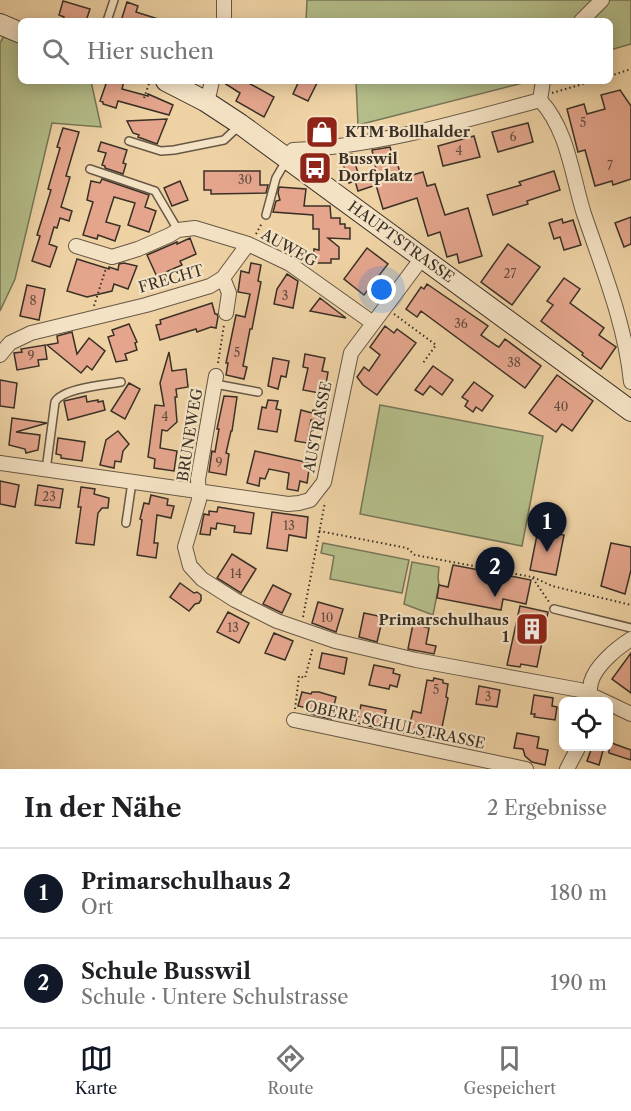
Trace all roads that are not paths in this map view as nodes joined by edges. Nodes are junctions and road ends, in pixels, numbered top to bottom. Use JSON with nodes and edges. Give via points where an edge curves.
{"nodes":[{"id":1,"x":114,"y":0,"type":"edge"},
{"id":2,"x":224,"y":0,"type":"edge"},
{"id":3,"x":602,"y":0,"type":"edge"},
{"id":4,"x":108,"y":18,"type":"edge"},
{"id":5,"x":224,"y":18,"type":"edge"},
{"id":6,"x":583,"y":18,"type":"edge"},
{"id":7,"x":0,"y":24,"type":"edge"},
{"id":8,"x":18,"y":32,"type":"edge"},
{"id":9,"x":172,"y":84,"type":"edge"},
{"id":10,"x":211,"y":84,"type":"edge"},
{"id":11,"x":543,"y":84,"type":"edge"},
{"id":12,"x":540,"y":100,"type":"junction"},
{"id":13,"x":205,"y":101,"type":"junction"},
{"id":14,"x":240,"y":124,"type":"junction"},
{"id":15,"x":129,"y":141,"type":"dead end"},
{"id":16,"x":286,"y":158,"type":"junction"},
{"id":17,"x":90,"y":170,"type":"dead end"},
{"id":18,"x":266,"y":215,"type":"road end"},
{"id":19,"x":178,"y":230,"type":"junction"},
{"id":20,"x":248,"y":244,"type":"junction"},
{"id":21,"x":76,"y":246,"type":"dead end"},
{"id":22,"x":422,"y":258,"type":"junction"},
{"id":23,"x":223,"y":278,"type":"junction"},
{"id":24,"x":226,"y":313,"type":"road end"},
{"id":25,"x":373,"y":323,"type":"junction"},
{"id":26,"x":0,"y":355,"type":"edge"},
{"id":27,"x":215,"y":380,"type":"joint"},
{"id":28,"x":121,"y":382,"type":"dead end"},
{"id":29,"x":631,"y":382,"type":"edge"},
{"id":30,"x":258,"y":392,"type":"dead end"},
{"id":31,"x":629,"y":404,"type":"edge"},
{"id":32,"x":0,"y":463,"type":"edge"},
{"id":33,"x":46,"y":470,"type":"junction"},
{"id":34,"x":132,"y":482,"type":"junction"},
{"id":35,"x":198,"y":492,"type":"junction"},
{"id":36,"x":126,"y":523,"type":"dead end"},
{"id":37,"x":554,"y":609,"type":"road end"},
{"id":38,"x":631,"y":628,"type":"edge"},
{"id":39,"x":631,"y":639,"type":"edge"},
{"id":40,"x":589,"y":697,"type":"edge"},
{"id":41,"x":613,"y":705,"type":"edge"},
{"id":42,"x":631,"y":714,"type":"edge"},
{"id":43,"x":294,"y":718,"type":"road end"},
{"id":44,"x":577,"y":751,"type":"edge"},
{"id":45,"x":526,"y":769,"type":"edge"},
{"id":46,"x":567,"y":769,"type":"edge"}],
"edges":[{"from":1,"to":4,"type":"lane"},
{"from":2,"to":5,"type":"street"},
{"from":3,"to":6,"type":"street"},
{"from":7,"to":8,"type":"street"},
{"from":9,"to":13,"type":"street","name":"HAUPTSTRASSE"},
{"from":10,"to":13,"type":"street"},
{"from":11,"to":12,"type":"street"},
{"from":12,"to":16,"type":"street","via":[[371,143],[293,150]]},
{"from":12,"to":29,"type":"street","via":[[555,120],[565,146],[620,319]]},
{"from":13,"to":14,"type":"street","name":"HAUPTSTRASSE"},
{"from":14,"to":15,"type":"lane","via":[[224,140],[174,150],[161,151]]},
{"from":14,"to":16,"type":"street","name":"HAUPTSTRASSE"},
{"from":16,"to":18,"type":"lane"},
{"from":16,"to":22,"type":"street","name":"HAUPTSTRASSE"},
{"from":17,"to":19,"type":"lane","via":[[154,191]]},
{"from":19,"to":20,"type":"street","name":"AUWEG","via":[[195,228]]},
{"from":19,"to":21,"type":"street","name":"AUWEG","via":[[138,249],[109,256]]},
{"from":20,"to":23,"type":"street","name":"FRECHT"},
{"from":20,"to":25,"type":"street","name":"AUWEG","via":[[290,264]]},
{"from":22,"to":25,"type":"street","name":"AUSTRASSE"},
{"from":22,"to":31,"type":"street","name":"HAUPTSTRASSE"},
{"from":23,"to":24,"type":"street","via":[[229,293]]},
{"from":23,"to":26,"type":"street","name":"FRECHT","via":[[197,290],[31,333],[10,343]]},
{"from":25,"to":35,"type":"street","name":"AUSTRASSE","via":[[348,361],[324,482],[309,500],[288,504]]},
{"from":27,"to":30,"type":"lane","name":"BRUNEWEG"},
{"from":27,"to":35,"type":"street","name":"BRUNEWEG"},
{"from":28,"to":33,"type":"lane","via":[[58,398]]},
{"from":32,"to":33,"type":"street","name":"AUSTRASSE"},
{"from":33,"to":34,"type":"street","name":"AUSTRASSE"},
{"from":34,"to":35,"type":"street","name":"AUSTRASSE"},
{"from":34,"to":36,"type":"lane"},
{"from":35,"to":40,"type":"street","name":"BRUNEWEG","via":[[185,547],[187,557],[196,574],[235,600],[277,621],[335,641]]},
{"from":37,"to":38,"type":"lane"},
{"from":39,"to":40,"type":"street","via":[[596,672]]},
{"from":41,"to":42,"type":"street","name":"BRUNEWEG"},
{"from":43,"to":45,"type":"street","name":"OBERE SCHULSTRASSE"},
{"from":44,"to":46,"type":"street"}]}
